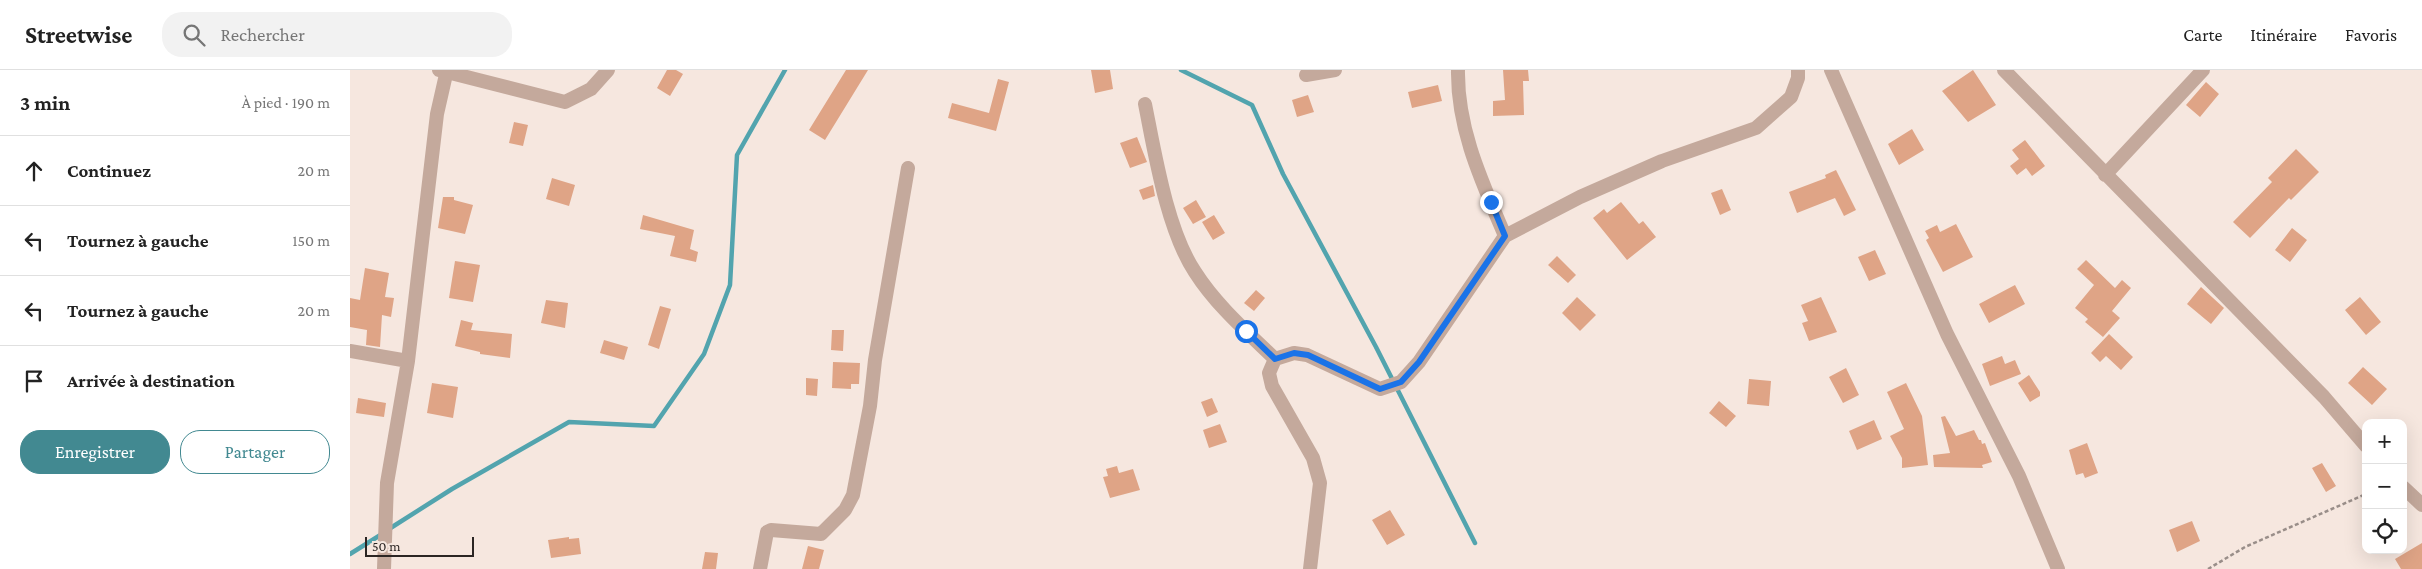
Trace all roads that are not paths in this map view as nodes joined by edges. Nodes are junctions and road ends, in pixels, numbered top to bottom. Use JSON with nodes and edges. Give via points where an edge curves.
{"nodes":[{"id":1,"x":444,"y":70,"type":"edge"},
{"id":2,"x":608,"y":70,"type":"edge"},
{"id":3,"x":1334,"y":70,"type":"edge"},
{"id":4,"x":1458,"y":70,"type":"edge"},
{"id":5,"x":1798,"y":70,"type":"edge"},
{"id":6,"x":1831,"y":70,"type":"edge"},
{"id":7,"x":2004,"y":70,"type":"edge"},
{"id":8,"x":2203,"y":70,"type":"edge"},
{"id":9,"x":1306,"y":74,"type":"dead end"},
{"id":10,"x":1145,"y":104,"type":"dead end"},
{"id":11,"x":908,"y":168,"type":"dead end"},
{"id":12,"x":2105,"y":175,"type":"junction"},
{"id":13,"x":1505,"y":236,"type":"junction"},
{"id":14,"x":350,"y":351,"type":"edge"},
{"id":15,"x":1275,"y":359,"type":"junction"},
{"id":16,"x":408,"y":361,"type":"junction"},
{"id":17,"x":2362,"y":441,"type":"edge"},
{"id":18,"x":2407,"y":491,"type":"edge"},
{"id":19,"x":2422,"y":505,"type":"edge"},
{"id":20,"x":384,"y":569,"type":"edge"},
{"id":21,"x":760,"y":569,"type":"edge"},
{"id":22,"x":1310,"y":569,"type":"edge"},
{"id":23,"x":2058,"y":569,"type":"edge"}],
"edges":[{"from":1,"to":2,"type":"street","via":[[565,102],[591,89]]},
{"from":1,"to":16,"type":"street"},
{"from":3,"to":9,"type":"street"},
{"from":4,"to":13,"type":"street","via":[[1459,106],[1469,146]]},
{"from":5,"to":13,"type":"street","via":[[1791,97],[1756,128],[1662,161],[1580,197]]},
{"from":6,"to":23,"type":"street","via":[[1947,334],[2019,476]]},
{"from":7,"to":12,"type":"street"},
{"from":8,"to":12,"type":"street"},
{"from":10,"to":15,"type":"street","via":[[1160,180],[1183,252],[1206,288]]},
{"from":11,"to":21,"type":"street","via":[[853,495],[845,510],[821,534],[767,532]]},
{"from":12,"to":17,"type":"street","via":[[2324,397]]},
{"from":13,"to":15,"type":"street","via":[[1419,362],[1401,382],[1380,389],[1308,355],[1294,353]]},
{"from":14,"to":16,"type":"street"},
{"from":15,"to":22,"type":"street","via":[[1269,372],[1272,386],[1313,458],[1320,483]]},
{"from":16,"to":20,"type":"street","via":[[387,483]]},
{"from":18,"to":19,"type":"street"}]}
